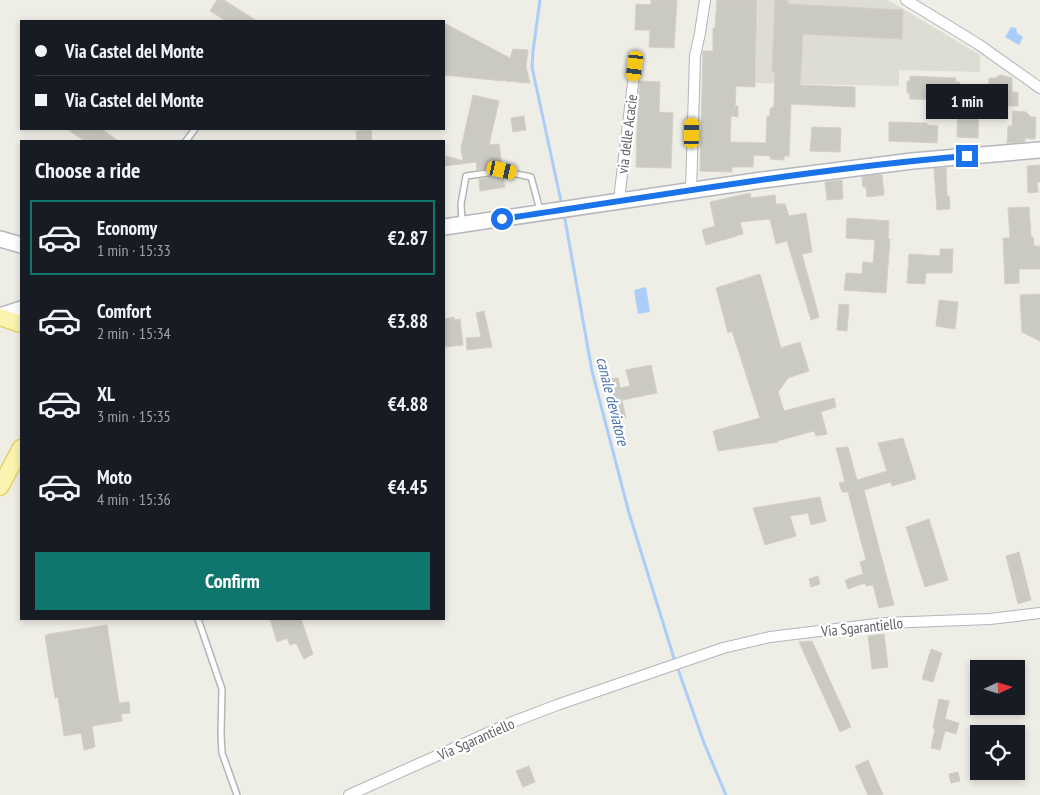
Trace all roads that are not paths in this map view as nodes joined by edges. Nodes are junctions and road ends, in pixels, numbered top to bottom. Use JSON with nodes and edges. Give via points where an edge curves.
{"nodes":[{"id":1,"x":705,"y":0,"type":"edge"},
{"id":2,"x":906,"y":0,"type":"edge"},
{"id":3,"x":635,"y":66,"type":"dead end"},
{"id":4,"x":1040,"y":88,"type":"edge"},
{"id":5,"x":195,"y":130,"type":"edge"},
{"id":6,"x":187,"y":140,"type":"edge"},
{"id":7,"x":1040,"y":150,"type":"edge"},
{"id":8,"x":691,"y":191,"type":"junction"},
{"id":9,"x":621,"y":201,"type":"junction"},
{"id":10,"x":556,"y":211,"type":"junction"},
{"id":11,"x":462,"y":225,"type":"junction"},
{"id":12,"x":445,"y":227,"type":"edge"},
{"id":13,"x":0,"y":239,"type":"edge"},
{"id":14,"x":20,"y":244,"type":"edge"},
{"id":15,"x":20,"y":309,"type":"edge"},
{"id":16,"x":0,"y":317,"type":"edge"},
{"id":17,"x":20,"y":324,"type":"edge"},
{"id":18,"x":20,"y":450,"type":"edge"},
{"id":19,"x":0,"y":487,"type":"edge"},
{"id":20,"x":1040,"y":613,"type":"edge"},
{"id":21,"x":198,"y":620,"type":"edge"},
{"id":22,"x":237,"y":795,"type":"edge"},
{"id":23,"x":349,"y":795,"type":"edge"}],
"edges":[{"from":1,"to":8,"type":"street","via":[[695,56]]},
{"from":2,"to":4,"type":"street","via":[[978,44]]},
{"from":3,"to":9,"type":"street","name":"via delle Acacie"},
{"from":5,"to":6,"type":"lane"},
{"from":7,"to":8,"type":"main road","via":[[912,160]]},
{"from":8,"to":9,"type":"main road"},
{"from":9,"to":10,"type":"main road"},
{"from":10,"to":11,"type":"main road"},
{"from":10,"to":11,"type":"lane","via":[[531,177],[502,170],[466,176],[460,204]]},
{"from":11,"to":12,"type":"main road"},
{"from":13,"to":14,"type":"main road"},
{"from":15,"to":16,"type":"main road"},
{"from":16,"to":17,"type":"main road"},
{"from":18,"to":19,"type":"main road"},
{"from":20,"to":23,"type":"street","name":"Via Sgarantiello","via":[[990,619],[885,623],[770,637],[723,648],[510,723]]},
{"from":21,"to":22,"type":"lane","via":[[222,689],[222,753]]}]}
